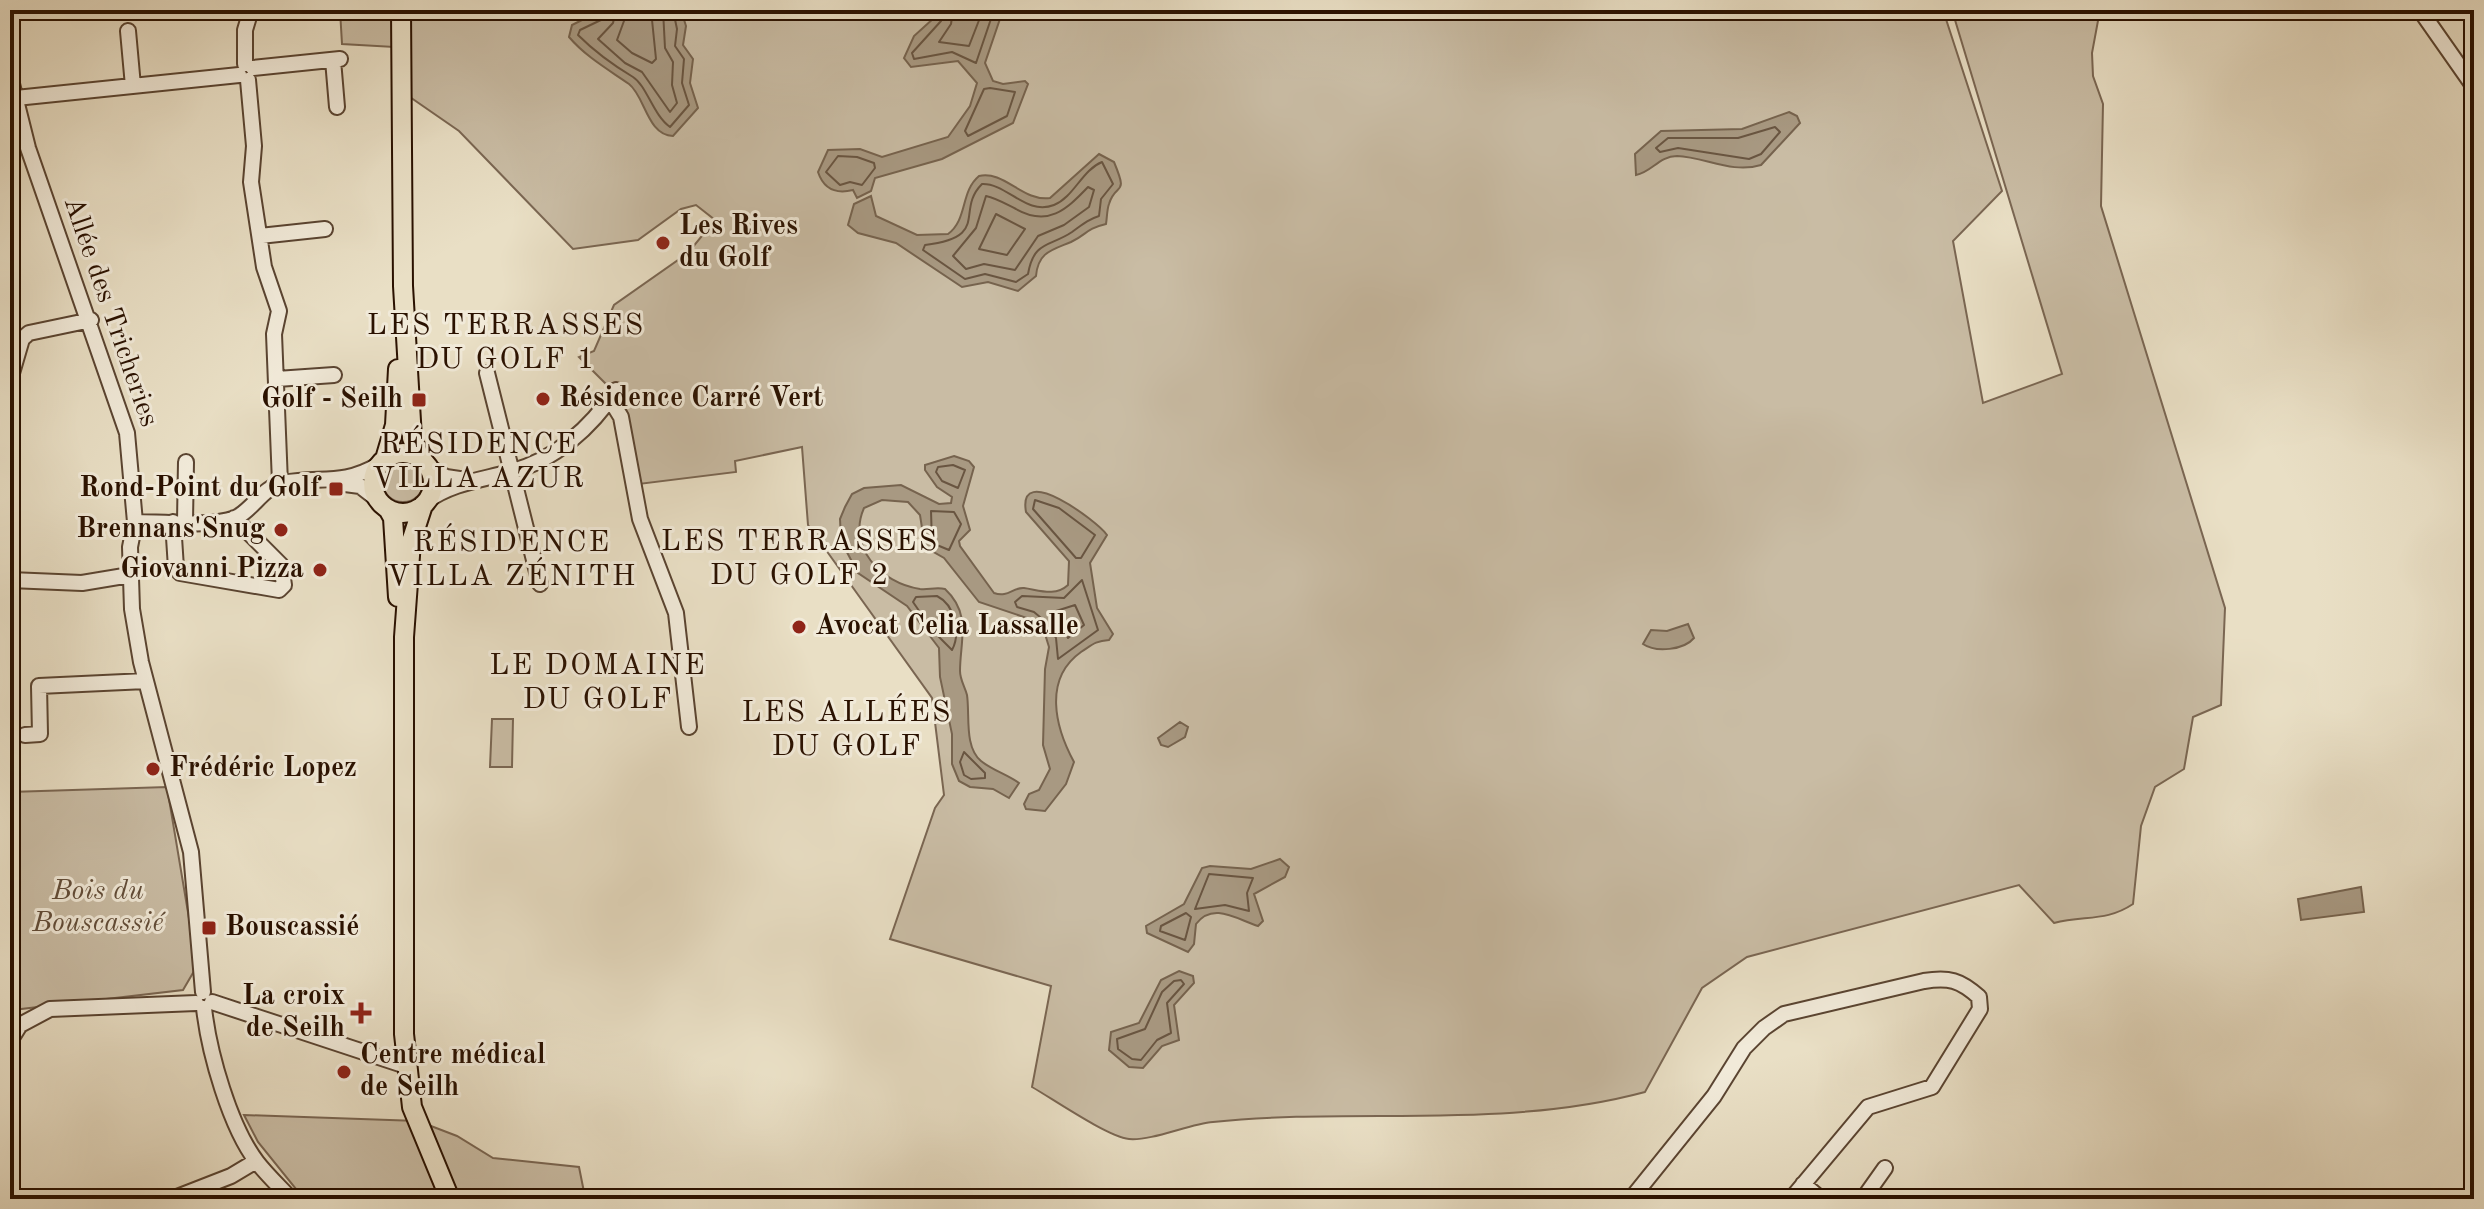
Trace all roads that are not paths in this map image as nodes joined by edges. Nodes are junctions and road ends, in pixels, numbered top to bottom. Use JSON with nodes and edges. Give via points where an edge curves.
{"nodes":[{"id":1,"x":251,"y":10,"type":"edge"},
{"id":2,"x":401,"y":10,"type":"edge"},
{"id":3,"x":2420,"y":10,"type":"edge"},
{"id":4,"x":128,"y":31,"type":"dead end"},
{"id":5,"x":246,"y":72,"type":"junction"},
{"id":6,"x":10,"y":76,"type":"edge"},
{"id":7,"x":133,"y":86,"type":"junction"},
{"id":8,"x":2474,"y":87,"type":"edge"},
{"id":9,"x":16,"y":98,"type":"junction"},
{"id":10,"x":337,"y":107,"type":"dead end"},
{"id":11,"x":17,"y":133,"type":"edge"},
{"id":12,"x":325,"y":229,"type":"dead end"},
{"id":13,"x":260,"y":236,"type":"junction"},
{"id":14,"x":403,"y":286,"type":"junction"},
{"id":15,"x":91,"y":320,"type":"junction"},
{"id":16,"x":487,"y":373,"type":"dead end"},
{"id":17,"x":334,"y":375,"type":"dead end"},
{"id":18,"x":277,"y":379,"type":"junction"},
{"id":19,"x":10,"y":380,"type":"edge"},
{"id":20,"x":186,"y":462,"type":"dead end"},
{"id":21,"x":382,"y":462,"type":"junction"},
{"id":22,"x":424,"y":462,"type":"junction"},
{"id":23,"x":514,"y":471,"type":"junction"},
{"id":24,"x":337,"y":481,"type":"junction"},
{"id":25,"x":474,"y":481,"type":"junction"},
{"id":26,"x":280,"y":483,"type":"junction"},
{"id":27,"x":425,"y":503,"type":"junction"},
{"id":28,"x":383,"y":504,"type":"junction"},
{"id":29,"x":234,"y":518,"type":"junction"},
{"id":30,"x":135,"y":522,"type":"junction"},
{"id":31,"x":179,"y":522,"type":"junction"},
{"id":32,"x":130,"y":575,"type":"junction"},
{"id":33,"x":10,"y":580,"type":"edge"},
{"id":34,"x":540,"y":584,"type":"dead end"},
{"id":35,"x":404,"y":637,"type":"junction"},
{"id":36,"x":146,"y":681,"type":"junction"},
{"id":37,"x":689,"y":727,"type":"dead end"},
{"id":38,"x":25,"y":735,"type":"dead end"},
{"id":39,"x":204,"y":1001,"type":"junction"},
{"id":40,"x":10,"y":1041,"type":"edge"},
{"id":41,"x":406,"y":1066,"type":"junction"},
{"id":42,"x":256,"y":1161,"type":"junction"},
{"id":43,"x":1885,"y":1168,"type":"dead end"},
{"id":44,"x":1803,"y":1184,"type":"junction"},
{"id":45,"x":172,"y":1199,"type":"edge"},
{"id":46,"x":291,"y":1199,"type":"edge"},
{"id":47,"x":450,"y":1199,"type":"edge"},
{"id":48,"x":1631,"y":1199,"type":"edge"},
{"id":49,"x":1791,"y":1199,"type":"edge"},
{"id":50,"x":1821,"y":1199,"type":"edge"},
{"id":51,"x":1863,"y":1199,"type":"edge"}],
"edges":[{"from":1,"to":5,"type":"street","via":[[245,30]]},
{"from":2,"to":14,"type":"main road"},
{"from":3,"to":8,"type":"street"},
{"from":4,"to":7,"type":"street"},
{"from":5,"to":7,"type":"street"},
{"from":5,"to":10,"type":"street","via":[[337,60]]},
{"from":5,"to":13,"type":"street","via":[[254,146],[251,182]]},
{"from":6,"to":9,"type":"street","name":"Allée des Tricheries"},
{"from":7,"to":9,"type":"street"},
{"from":9,"to":11,"type":"street","name":"Allée des Tricheries"},
{"from":11,"to":15,"type":"street","name":"Allée des Tricheries"},
{"from":12,"to":13,"type":"street"},
{"from":13,"to":18,"type":"street","via":[[279,311],[274,334]]},
{"from":14,"to":21,"type":"main road","via":[[395,425]]},
{"from":14,"to":22,"type":"main road","via":[[412,438]]},
{"from":15,"to":19,"type":"street","via":[[29,333],[22,339]]},
{"from":15,"to":30,"type":"street","name":"Allée des Tricheries","via":[[127,433]]},
{"from":16,"to":23,"type":"street"},
{"from":17,"to":18,"type":"street"},
{"from":18,"to":26,"type":"street"},
{"from":20,"to":31,"type":"street"},
{"from":21,"to":22,"type":"main road","via":[[406,453]]},
{"from":21,"to":24,"type":"street","via":[[360,477]]},
{"from":21,"to":28,"type":"main road","via":[[373,479]]},
{"from":22,"to":25,"type":"street","via":[[446,477]]},
{"from":22,"to":27,"type":"main road","via":[[433,488]]},
{"from":23,"to":25,"type":"street"},
{"from":23,"to":34,"type":"street"},
{"from":23,"to":37,"type":"street","via":[[566,447],[613,395],[640,519],[676,613]]},
{"from":24,"to":26,"type":"street"},
{"from":24,"to":28,"type":"street","via":[[360,486]]},
{"from":25,"to":27,"type":"street","via":[[448,487]]},
{"from":26,"to":29,"type":"street"},
{"from":27,"to":28,"type":"main road","via":[[410,512]]},
{"from":27,"to":35,"type":"main road","via":[[411,542]]},
{"from":28,"to":35,"type":"main road","via":[[393,518]]},
{"from":29,"to":31,"type":"street"},
{"from":29,"to":31,"type":"street","via":[[281,565],[284,585],[279,590],[180,573]]},
{"from":30,"to":31,"type":"street"},
{"from":30,"to":32,"type":"street","name":"Allée des Tricheries"},
{"from":32,"to":33,"type":"street","via":[[82,583]]},
{"from":32,"to":36,"type":"street","name":"Allée des Tricheries"},
{"from":35,"to":41,"type":"main road"},
{"from":36,"to":38,"type":"street","via":[[39,686],[40,734]]},
{"from":36,"to":39,"type":"street","name":"Allée des Tricheries","via":[[191,852]]},
{"from":39,"to":40,"type":"street","via":[[50,1009],[20,1025]]},
{"from":39,"to":41,"type":"street"},
{"from":39,"to":42,"type":"street","name":"Allée des Tricheries","via":[[226,1092]]},
{"from":41,"to":47,"type":"main road","via":[[418,1126]]},
{"from":42,"to":45,"type":"street"},
{"from":42,"to":46,"type":"street","name":"Allée des Tricheries"},
{"from":43,"to":51,"type":"street"},
{"from":44,"to":48,"type":"street","via":[[1868,1107],[1932,1087],[1980,1009],[1979,997],[1962,981],[1924,981],[1784,1014],[1744,1048],[1714,1096]]},
{"from":44,"to":49,"type":"street"},
{"from":44,"to":50,"type":"street"}]}
